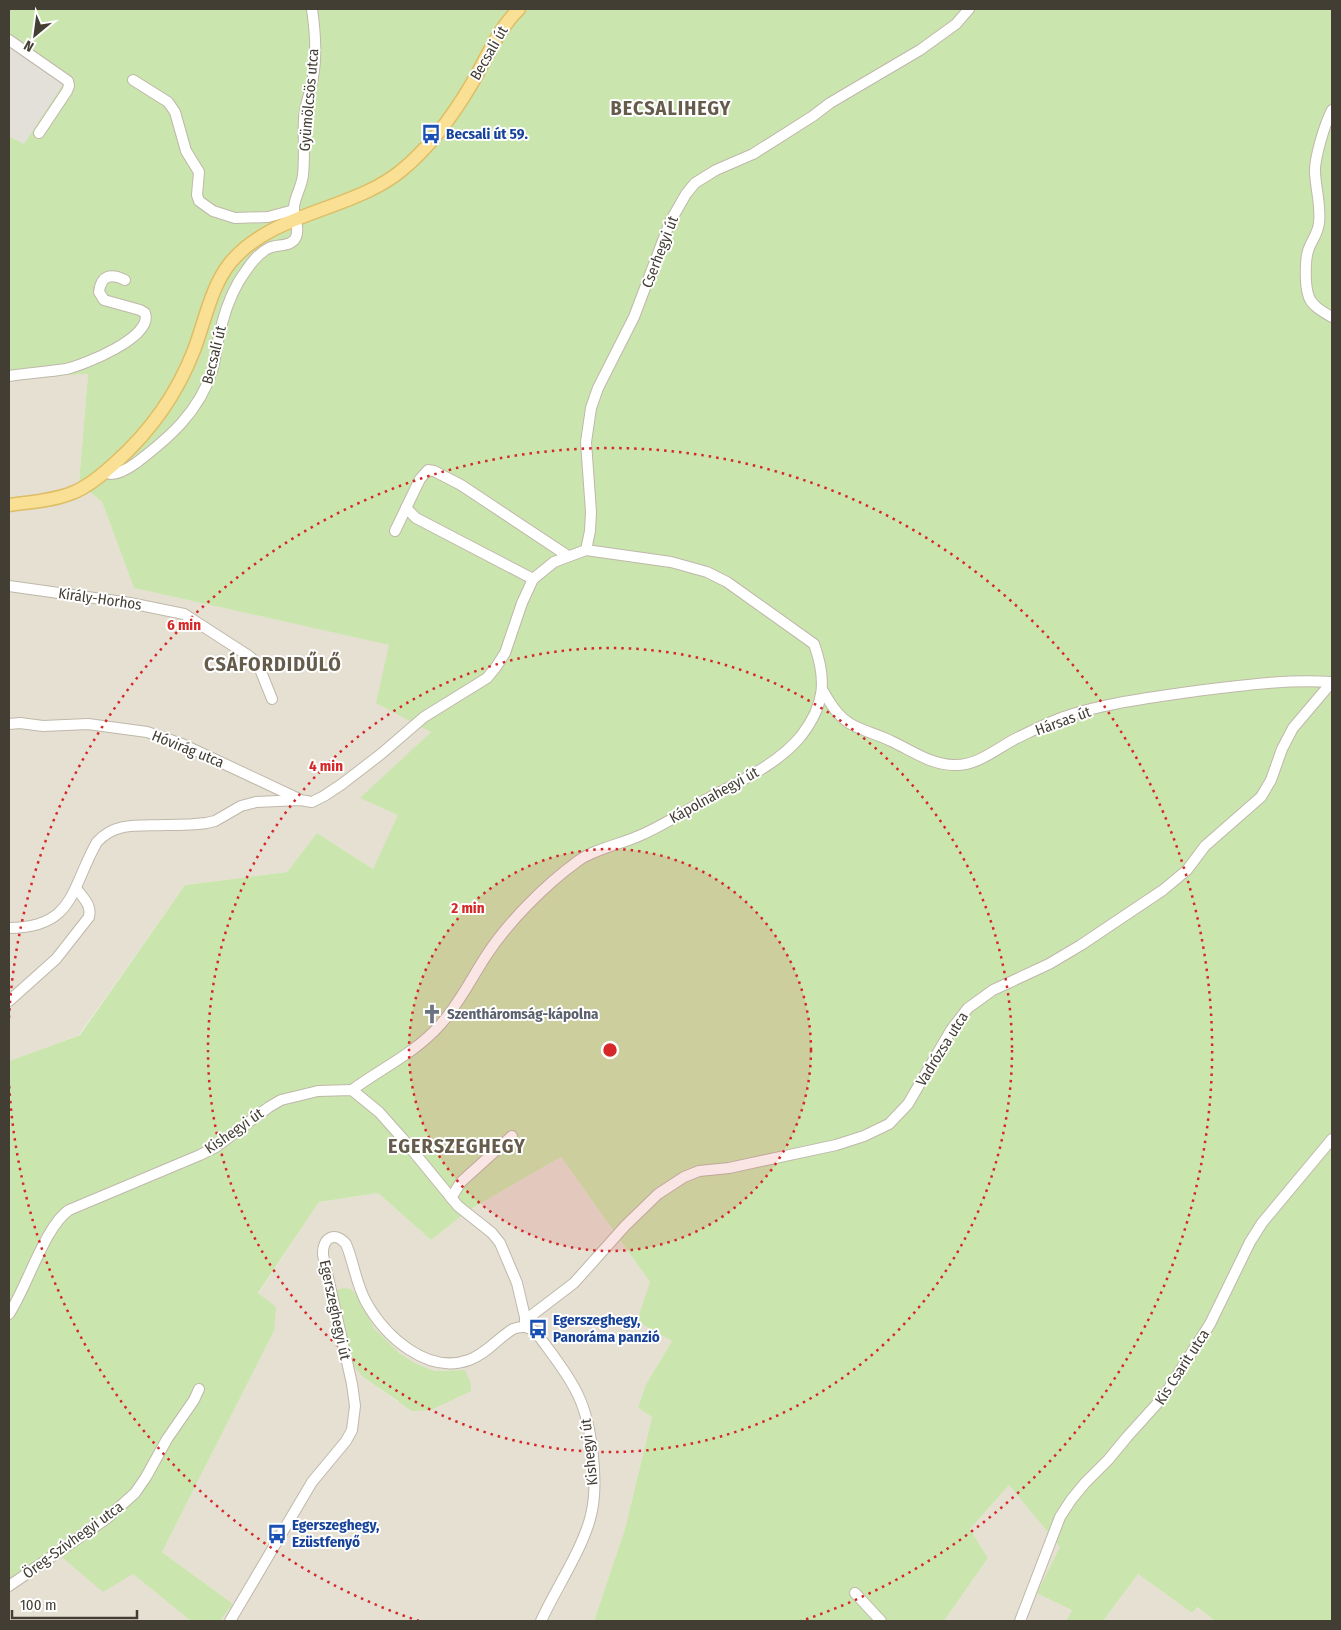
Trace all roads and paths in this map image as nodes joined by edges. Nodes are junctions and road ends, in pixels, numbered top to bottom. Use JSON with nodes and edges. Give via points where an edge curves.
{"nodes":[{"id":1,"x":312,"y":9,"type":"edge"},
{"id":2,"x":519,"y":9,"type":"edge"},
{"id":3,"x":968,"y":9,"type":"edge"},
{"id":4,"x":9,"y":40,"type":"edge"},
{"id":5,"x":133,"y":80,"type":"dead end"},
{"id":6,"x":1332,"y":110,"type":"edge"},
{"id":7,"x":40,"y":133,"type":"dead end"},
{"id":8,"x":295,"y":215,"type":"junction"},
{"id":9,"x":125,"y":280,"type":"dead end"},
{"id":10,"x":1332,"y":317,"type":"edge"},
{"id":11,"x":9,"y":376,"type":"edge"},
{"id":12,"x":105,"y":472,"type":"junction"},
{"id":13,"x":9,"y":505,"type":"edge"},
{"id":14,"x":406,"y":508,"type":"junction"},
{"id":15,"x":395,"y":531,"type":"dead end"},
{"id":16,"x":586,"y":550,"type":"junction"},
{"id":17,"x":568,"y":556,"type":"junction"},
{"id":18,"x":533,"y":579,"type":"junction"},
{"id":19,"x":9,"y":586,"type":"edge"},
{"id":20,"x":1332,"y":682,"type":"edge"},
{"id":21,"x":823,"y":691,"type":"junction"},
{"id":22,"x":272,"y":698,"type":"dead end"},
{"id":23,"x":9,"y":724,"type":"edge"},
{"id":24,"x":300,"y":800,"type":"junction"},
{"id":25,"x":76,"y":888,"type":"junction"},
{"id":26,"x":9,"y":928,"type":"edge"},
{"id":27,"x":9,"y":1001,"type":"edge"},
{"id":28,"x":352,"y":1090,"type":"junction"},
{"id":29,"x":512,"y":1136,"type":"dead end"},
{"id":30,"x":1332,"y":1139,"type":"edge"},
{"id":31,"x":451,"y":1198,"type":"junction"},
{"id":32,"x":9,"y":1314,"type":"edge"},
{"id":33,"x":525,"y":1322,"type":"junction"},
{"id":34,"x":199,"y":1389,"type":"dead end"},
{"id":35,"x":9,"y":1586,"type":"edge"},
{"id":36,"x":855,"y":1593,"type":"dead end"},
{"id":37,"x":230,"y":1621,"type":"edge"},
{"id":38,"x":541,"y":1621,"type":"edge"},
{"id":39,"x":881,"y":1621,"type":"edge"},
{"id":40,"x":1020,"y":1621,"type":"edge"}],
"edges":[{"from":1,"to":8,"type":"street","name":"Gyümölcsös utca","via":[[315,60],[305,112],[303,174]]},
{"from":2,"to":8,"type":"main road","name":"Becsali út","via":[[504,26],[452,115],[417,157],[374,188]]},
{"from":3,"to":16,"type":"street","name":"Cserhegyi út","via":[[956,24],[920,50],[830,103],[753,154],[716,170],[695,183],[686,194],[670,222],[634,317],[591,408],[586,442],[591,512]]},
{"from":4,"to":7,"type":"street","via":[[68,81],[67,91]]},
{"from":5,"to":8,"type":"street","via":[[168,102],[175,112],[186,151],[199,172],[199,201],[214,211],[235,218]]},
{"from":6,"to":10,"type":"street","via":[[1315,164],[1319,224],[1306,258],[1308,297]]},
{"from":8,"to":12,"type":"main road","name":"Becsali út","via":[[242,251],[230,263],[222,275],[174,393],[155,422]]},
{"from":8,"to":12,"type":"street","name":"Becsali út","via":[[297,232],[293,242],[268,248],[250,265],[238,283],[222,321],[212,370],[195,408],[165,440],[130,468],[113,474]]},
{"from":9,"to":11,"type":"street","via":[[108,276],[100,284],[99,292],[104,300],[145,313],[145,322],[136,334],[97,358],[67,368]]},
{"from":12,"to":13,"type":"main road","name":"Becsali út","via":[[82,488],[61,497]]},
{"from":14,"to":15,"type":"street"},
{"from":14,"to":17,"type":"street","via":[[420,480],[428,470],[434,470]]},
{"from":14,"to":18,"type":"street","via":[[416,518]]},
{"from":16,"to":17,"type":"street","name":"Kápolnahegyi út"},
{"from":16,"to":21,"type":"street","name":"Kápolnahegyi út","via":[[686,565],[727,582],[814,644],[820,659]]},
{"from":17,"to":18,"type":"street","name":"Kápolnahegyi út","via":[[554,562]]},
{"from":18,"to":24,"type":"street","name":"Kápolnahegyi út","via":[[505,653],[487,678],[424,717],[324,796],[312,802]]},
{"from":19,"to":22,"type":"street","name":"Király-Horhos","via":[[184,614],[258,664]]},
{"from":20,"to":21,"type":"street","name":"Hársas út","via":[[1252,683],[1092,709],[1066,716],[967,764],[954,765],[926,758],[849,723]]},
{"from":20,"to":33,"type":"street","name":"Vadrózsa utca","via":[[1293,728],[1261,797],[1205,846],[1187,870],[1163,890],[1081,946],[993,990],[968,1008],[951,1030],[908,1104],[889,1124],[836,1145],[729,1168],[699,1171],[684,1177],[658,1194],[574,1283]]},
{"from":21,"to":28,"type":"street","name":"Kápolnahegyi út","via":[[802,734],[779,758],[642,835],[580,860],[557,878],[511,923],[454,1007],[429,1036],[408,1054]]},
{"from":23,"to":24,"type":"street","name":"Hóvirág utca","via":[[88,724],[147,732],[182,744]]},
{"from":24,"to":25,"type":"street","name":"Kápolnahegyi út","via":[[248,804],[206,824],[133,825],[114,829],[97,842]]},
{"from":25,"to":26,"type":"street","name":"Kápolnahegyi út","via":[[63,909],[48,920],[32,926]]},
{"from":25,"to":27,"type":"street","via":[[89,905],[89,917],[56,959]]},
{"from":28,"to":31,"type":"street","via":[[385,1119]]},
{"from":28,"to":32,"type":"street","name":"Kishegyi út","via":[[318,1091],[282,1100],[208,1151],[61,1215]]},
{"from":29,"to":31,"type":"street","via":[[461,1182]]},
{"from":30,"to":40,"type":"street","name":"Kis Csarit utca","via":[[1250,1242],[1210,1324],[1164,1396],[1084,1483],[1060,1517]]},
{"from":31,"to":33,"type":"street","via":[[500,1243],[517,1282]]},
{"from":33,"to":37,"type":"street","name":"Egerszeghegyi út","via":[[469,1360],[447,1363],[423,1357],[392,1337],[380,1322],[364,1298],[343,1241],[336,1238],[326,1241],[322,1248],[325,1267],[354,1396],[352,1430],[312,1482]]},
{"from":33,"to":38,"type":"street","name":"Kishegyi út","via":[[536,1332],[584,1408],[593,1471],[594,1496],[589,1520]]},
{"from":34,"to":35,"type":"street","name":"Öreg-Szívhegyi utca","via":[[135,1493],[106,1519]]},
{"from":36,"to":39,"type":"street"}]}
